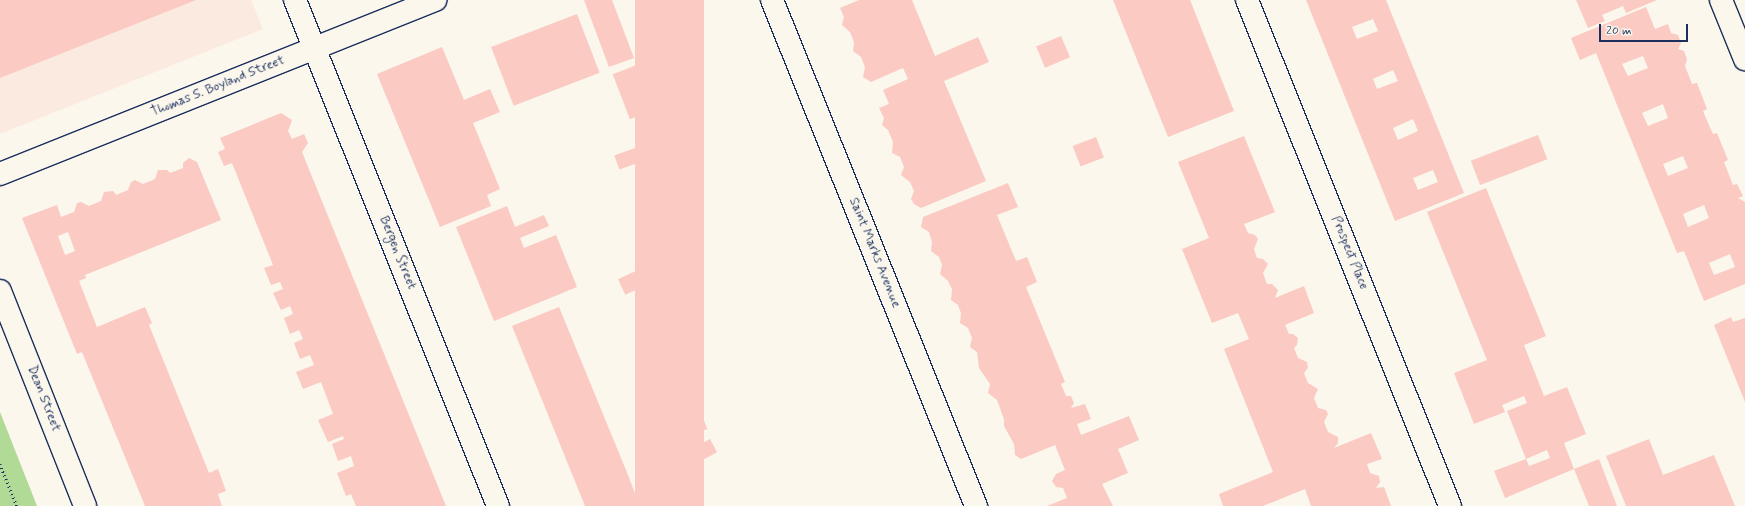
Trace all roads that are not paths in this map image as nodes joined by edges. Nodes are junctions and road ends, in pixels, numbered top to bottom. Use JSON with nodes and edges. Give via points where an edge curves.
{"nodes":[{"id":1,"x":295,"y":0,"type":"edge"},
{"id":2,"x":436,"y":0,"type":"edge"},
{"id":3,"x":772,"y":0,"type":"edge"},
{"id":4,"x":1247,"y":0,"type":"edge"},
{"id":5,"x":1721,"y":0,"type":"edge"},
{"id":6,"x":315,"y":48,"type":"junction"},
{"id":7,"x":1745,"y":59,"type":"edge"},
{"id":8,"x":0,"y":174,"type":"edge"},
{"id":9,"x":0,"y":291,"type":"edge"},
{"id":10,"x":86,"y":506,"type":"edge"},
{"id":11,"x":498,"y":506,"type":"edge"},
{"id":12,"x":976,"y":506,"type":"edge"},
{"id":13,"x":1450,"y":506,"type":"edge"}],
"edges":[{"from":1,"to":6,"type":"street","name":"Bergen Street"},
{"from":2,"to":6,"type":"street","name":"Thomas S. Boyland Street"},
{"from":3,"to":12,"type":"street","name":"Saint Marks Avenue"},
{"from":4,"to":13,"type":"street","name":"Prospect Place"},
{"from":5,"to":7,"type":"street"},
{"from":6,"to":8,"type":"street","name":"Thomas S. Boyland Street"},
{"from":6,"to":11,"type":"street","name":"Bergen Street"},
{"from":9,"to":10,"type":"street","name":"Dean Street"}]}
